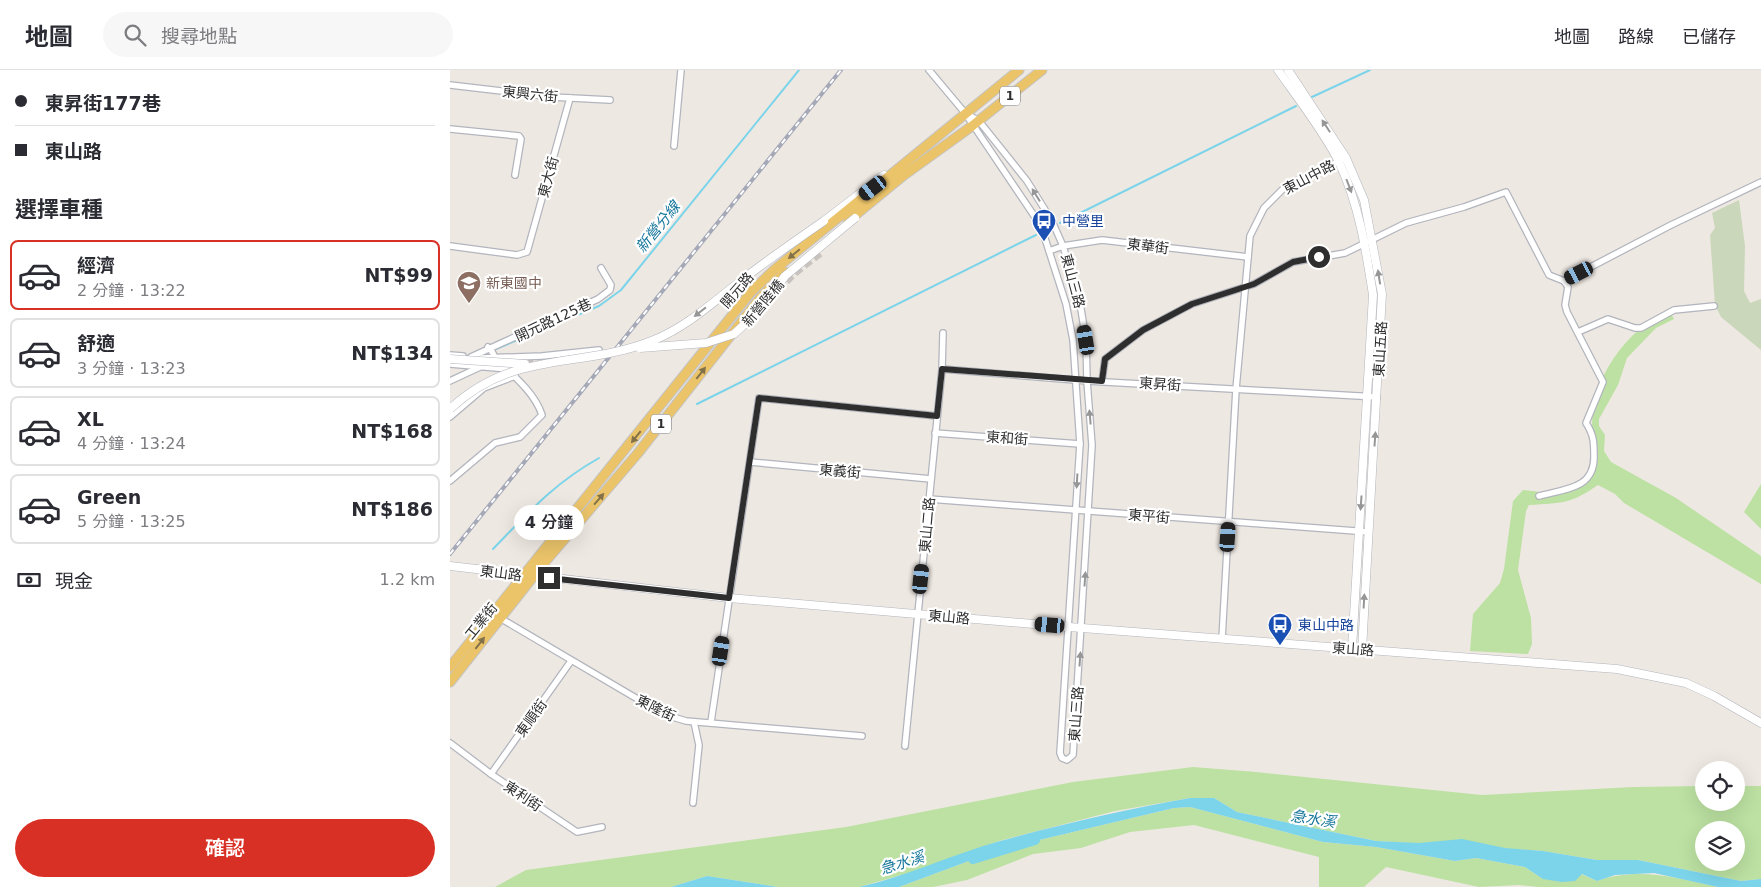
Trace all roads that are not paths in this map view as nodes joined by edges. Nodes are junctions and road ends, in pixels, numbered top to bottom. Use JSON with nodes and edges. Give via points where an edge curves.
{"nodes":[{"id":1,"x":681,"y":70,"type":"edge"},
{"id":2,"x":929,"y":70,"type":"edge"},
{"id":3,"x":1019,"y":70,"type":"edge"},
{"id":4,"x":1042,"y":70,"type":"edge"},
{"id":5,"x":1278,"y":70,"type":"edge"},
{"id":6,"x":1288,"y":70,"type":"edge"},
{"id":7,"x":450,"y":85,"type":"edge"},
{"id":8,"x":570,"y":98,"type":"junction"},
{"id":9,"x":610,"y":100,"type":"dead end"},
{"id":10,"x":965,"y":113,"type":"junction"},
{"id":11,"x":975,"y":124,"type":"junction"},
{"id":12,"x":450,"y":129,"type":"edge"},
{"id":13,"x":940,"y":134,"type":"junction"},
{"id":14,"x":950,"y":143,"type":"junction"},
{"id":15,"x":674,"y":146,"type":"dead end"},
{"id":16,"x":1343,"y":160,"type":"junction"},
{"id":17,"x":515,"y":175,"type":"dead end"},
{"id":18,"x":1761,"y":182,"type":"edge"},
{"id":19,"x":855,"y":218,"type":"joint"},
{"id":20,"x":1373,"y":238,"type":"junction"},
{"id":21,"x":1365,"y":243,"type":"junction"},
{"id":22,"x":450,"y":246,"type":"edge"},
{"id":23,"x":1063,"y":246,"type":"junction"},
{"id":24,"x":1049,"y":251,"type":"junction"},
{"id":25,"x":1248,"y":257,"type":"junction"},
{"id":26,"x":600,"y":268,"type":"dead end"},
{"id":27,"x":748,"y":271,"type":"dead end"},
{"id":28,"x":1564,"y":281,"type":"junction"},
{"id":29,"x":741,"y":282,"type":"dead end"},
{"id":30,"x":1246,"y":286,"type":"junction"},
{"id":31,"x":1714,"y":306,"type":"dead end"},
{"id":32,"x":1578,"y":332,"type":"junction"},
{"id":33,"x":943,"y":333,"type":"dead end"},
{"id":34,"x":490,"y":347,"type":"junction"},
{"id":35,"x":623,"y":349,"type":"junction"},
{"id":36,"x":599,"y":350,"type":"dead end"},
{"id":37,"x":450,"y":355,"type":"edge"},
{"id":38,"x":471,"y":357,"type":"junction"},
{"id":39,"x":495,"y":358,"type":"junction"},
{"id":40,"x":450,"y":359,"type":"edge"},
{"id":41,"x":547,"y":363,"type":"junction"},
{"id":42,"x":450,"y":364,"type":"edge"},
{"id":43,"x":481,"y":367,"type":"junction"},
{"id":44,"x":942,"y":369,"type":"junction"},
{"id":45,"x":509,"y":370,"type":"junction"},
{"id":46,"x":515,"y":376,"type":"junction"},
{"id":47,"x":1076,"y":379,"type":"junction"},
{"id":48,"x":450,"y":381,"type":"edge"},
{"id":49,"x":1086,"y":381,"type":"junction"},
{"id":50,"x":1102,"y":381,"type":"junction"},
{"id":51,"x":1236,"y":390,"type":"junction"},
{"id":52,"x":1368,"y":397,"type":"junction"},
{"id":53,"x":1377,"y":397,"type":"junction"},
{"id":54,"x":450,"y":409,"type":"edge"},
{"id":55,"x":450,"y":416,"type":"edge"},
{"id":56,"x":937,"y":416,"type":"junction"},
{"id":57,"x":935,"y":432,"type":"junction"},
{"id":58,"x":1080,"y":444,"type":"junction"},
{"id":59,"x":750,"y":462,"type":"junction"},
{"id":60,"x":931,"y":479,"type":"junction"},
{"id":61,"x":450,"y":481,"type":"edge"},
{"id":62,"x":1539,"y":496,"type":"dead end"},
{"id":63,"x":929,"y":499,"type":"junction"},
{"id":64,"x":1076,"y":510,"type":"junction"},
{"id":65,"x":1088,"y":511,"type":"junction"},
{"id":66,"x":1229,"y":523,"type":"junction"},
{"id":67,"x":1359,"y":532,"type":"junction"},
{"id":68,"x":1368,"y":532,"type":"junction"},
{"id":69,"x":450,"y":566,"type":"edge"},
{"id":70,"x":523,"y":576,"type":"junction"},
{"id":71,"x":533,"y":577,"type":"junction"},
{"id":72,"x":729,"y":598,"type":"junction"},
{"id":73,"x":918,"y":614,"type":"junction"},
{"id":74,"x":500,"y":618,"type":"junction"},
{"id":75,"x":1069,"y":627,"type":"junction"},
{"id":76,"x":1082,"y":628,"type":"junction"},
{"id":77,"x":1222,"y":639,"type":"junction"},
{"id":78,"x":1352,"y":649,"type":"junction"},
{"id":79,"x":1362,"y":650,"type":"junction"},
{"id":80,"x":571,"y":661,"type":"junction"},
{"id":81,"x":450,"y":667,"type":"edge"},
{"id":82,"x":450,"y":682,"type":"edge"},
{"id":83,"x":694,"y":722,"type":"junction"},
{"id":84,"x":710,"y":722,"type":"junction"},
{"id":85,"x":1761,"y":723,"type":"edge"},
{"id":86,"x":862,"y":736,"type":"dead end"},
{"id":87,"x":450,"y":743,"type":"edge"},
{"id":88,"x":906,"y":746,"type":"dead end"},
{"id":89,"x":490,"y":774,"type":"junction"},
{"id":90,"x":693,"y":803,"type":"dead end"},
{"id":91,"x":602,"y":827,"type":"dead end"}],
"edges":[{"from":1,"to":15,"type":"street"},
{"from":2,"to":10,"type":"street","name":"東山三路"},
{"from":3,"to":10,"type":"main road","name":"開元路","number":"1"},
{"from":4,"to":11,"type":"main road","name":"開元路","number":"1"},
{"from":5,"to":16,"type":"street","name":"東山五路"},
{"from":16,"to":6,"type":"street","name":"東山五路","one_way":true},
{"from":7,"to":8,"type":"street","name":"東興六街"},
{"from":8,"to":9,"type":"street","name":"東興六街"},
{"from":8,"to":22,"type":"street","name":"東大街","via":[[524,254]]},
{"from":10,"to":11,"type":"street","name":"東山三路"},
{"from":10,"to":13,"type":"main road","name":"開元路","number":"1"},
{"from":11,"to":14,"type":"main road","name":"開元路","number":"1"},
{"from":23,"to":11,"type":"street","name":"東山三路","one_way":true,"via":[[1027,181]]},
{"from":11,"to":24,"type":"street","name":"東山三路","via":[[1041,226]]},
{"from":12,"to":17,"type":"street","via":[[519,136]]},
{"from":13,"to":35,"type":"street","name":"新營陸橋","one_way":true,"bridge":true,"via":[[679,328]]},
{"from":13,"to":70,"type":"main road","name":"開元路","number":"1","one_way":true,"via":[[751,292]]},
{"from":14,"to":19,"type":"street","name":"開元路"},
{"from":71,"to":14,"type":"main road","name":"開元路","number":"1","one_way":true,"via":[[767,290],[904,175]]},
{"from":16,"to":20,"type":"street","name":"東山五路","via":[[1364,200]]},
{"from":16,"to":21,"type":"street","name":"東山五路","one_way":true},
{"from":16,"to":25,"type":"street","name":"東山中路","via":[[1286,186],[1275,196],[1255,222]]},
{"from":18,"to":28,"type":"street"},
{"from":19,"to":35,"type":"street","name":"新營陸橋","bridge":true,"via":[[786,276],[753,317],[734,334],[706,343]]},
{"from":20,"to":21,"type":"street"},
{"from":20,"to":28,"type":"street","via":[[1406,223],[1506,192],[1549,275]]},
{"from":53,"to":20,"type":"street","name":"東山五路","one_way":true,"via":[[1382,294]]},
{"from":21,"to":30,"type":"street","via":[[1346,253],[1293,262]]},
{"from":21,"to":52,"type":"street","name":"東山五路","via":[[1373,295]]},
{"from":23,"to":24,"type":"street","name":"東華街"},
{"from":23,"to":25,"type":"street","name":"東華街","via":[[1102,240]]},
{"from":23,"to":49,"type":"street","name":"東山三路","via":[[1080,303],[1086,340]]},
{"from":24,"to":47,"type":"street","name":"東山三路","via":[[1074,340]]},
{"from":25,"to":30,"type":"street","name":"東山中路"},
{"from":26,"to":34,"type":"street","name":"開元路125巷","via":[[611,285],[610,290],[598,299]]},
{"from":27,"to":29,"type":"street"},
{"from":28,"to":32,"type":"street","via":[[1568,287],[1565,305]]},
{"from":30,"to":50,"type":"street","via":[[1192,304],[1143,330],[1105,359]]},
{"from":30,"to":51,"type":"street","name":"東山中路"},
{"from":31,"to":32,"type":"street","via":[[1674,310],[1641,328],[1608,319]]},
{"from":32,"to":62,"type":"street","via":[[1604,382],[1586,423],[1594,442],[1594,471],[1588,479],[1572,487]]},
{"from":33,"to":44,"type":"street","name":"東山二路"},
{"from":34,"to":38,"type":"street","name":"開元路125巷"},
{"from":34,"to":39,"type":"street"},
{"from":35,"to":41,"type":"street","name":"新營陸橋","bridge":true},
{"from":36,"to":39,"type":"street"},
{"from":37,"to":38,"type":"street"},
{"from":38,"to":39,"type":"street"},
{"from":39,"to":45,"type":"street"},
{"from":40,"to":41,"type":"street","name":"新營陸橋","bridge":true,"via":[[502,364]]},
{"from":41,"to":54,"type":"street","name":"新營陸橋","bridge":true,"via":[[501,375],[481,384]]},
{"from":42,"to":43,"type":"street"},
{"from":43,"to":45,"type":"street"},
{"from":43,"to":48,"type":"street"},
{"from":44,"to":47,"type":"street","name":"東昇街"},
{"from":44,"to":56,"type":"street","name":"東山二路"},
{"from":45,"to":46,"type":"street"},
{"from":46,"to":55,"type":"street","via":[[484,388]]},
{"from":46,"to":61,"type":"street","via":[[542,415],[520,437],[495,443]]},
{"from":47,"to":49,"type":"street","name":"東昇街"},
{"from":47,"to":58,"type":"street","name":"東山三路"},
{"from":49,"to":50,"type":"street","name":"東昇街"},
{"from":65,"to":49,"type":"street","name":"東山三路","one_way":true,"via":[[1092,445]]},
{"from":50,"to":51,"type":"street","name":"東昇街"},
{"from":51,"to":52,"type":"street","name":"東昇街"},
{"from":51,"to":66,"type":"street","name":"東山中路"},
{"from":52,"to":53,"type":"street","name":"東昇街"},
{"from":52,"to":67,"type":"street","name":"東山五路","one_way":true},
{"from":68,"to":53,"type":"street","name":"東山五路","one_way":true},
{"from":56,"to":57,"type":"street","name":"東山二路"},
{"from":56,"to":59,"type":"street","via":[[759,398]]},
{"from":57,"to":58,"type":"street","name":"東和街"},
{"from":57,"to":60,"type":"street","name":"東山二路"},
{"from":58,"to":64,"type":"street","name":"東山三路","one_way":true},
{"from":59,"to":60,"type":"street","name":"東義街"},
{"from":59,"to":72,"type":"street"},
{"from":60,"to":63,"type":"street","name":"東山二路"},
{"from":63,"to":64,"type":"street","name":"東平街"},
{"from":63,"to":73,"type":"street","name":"東山二路"},
{"from":64,"to":65,"type":"street","name":"東平街"},
{"from":64,"to":75,"type":"street","name":"東山三路"},
{"from":65,"to":66,"type":"street","name":"東平街"},
{"from":76,"to":65,"type":"street","name":"東山三路","one_way":true},
{"from":66,"to":67,"type":"street","name":"東平街"},
{"from":66,"to":77,"type":"street","name":"東山中路"},
{"from":67,"to":68,"type":"street","name":"東平街"},
{"from":67,"to":78,"type":"street","name":"東山五路"},
{"from":79,"to":68,"type":"street","name":"東山五路","one_way":true},
{"from":69,"to":70,"type":"street","name":"東山路"},
{"from":70,"to":71,"type":"street","name":"東山路"},
{"from":70,"to":81,"type":"main road","name":"工業街","number":"1"},
{"from":71,"to":72,"type":"street","name":"東山路"},
{"from":71,"to":74,"type":"main road","name":"工業街","number":"1"},
{"from":72,"to":73,"type":"street","name":"東山路"},
{"from":72,"to":84,"type":"street"},
{"from":73,"to":75,"type":"street","name":"東山路"},
{"from":73,"to":88,"type":"street","name":"東山二路"},
{"from":74,"to":80,"type":"street","name":"東隆街"},
{"from":82,"to":74,"type":"main road","name":"工業街","number":"1","one_way":true},
{"from":75,"to":76,"type":"street","name":"東山路"},
{"from":75,"to":76,"type":"street","name":"東山三路","one_way":true,"via":[[1060,753],[1067,760],[1074,755]]},
{"from":76,"to":77,"type":"street","name":"東山路"},
{"from":77,"to":78,"type":"street","name":"東山路"},
{"from":78,"to":79,"type":"street","name":"東山路"},
{"from":79,"to":85,"type":"street","name":"東山路","via":[[1617,669],[1686,683]]},
{"from":80,"to":83,"type":"street","name":"東隆街","via":[[663,714]]},
{"from":80,"to":89,"type":"street","name":"東順街"},
{"from":83,"to":84,"type":"street","name":"東隆街"},
{"from":83,"to":90,"type":"street","via":[[699,745]]},
{"from":84,"to":86,"type":"street","name":"東隆街"},
{"from":87,"to":89,"type":"street","name":"東利街"},
{"from":89,"to":91,"type":"street","name":"東利街","via":[[578,832]]}]}
